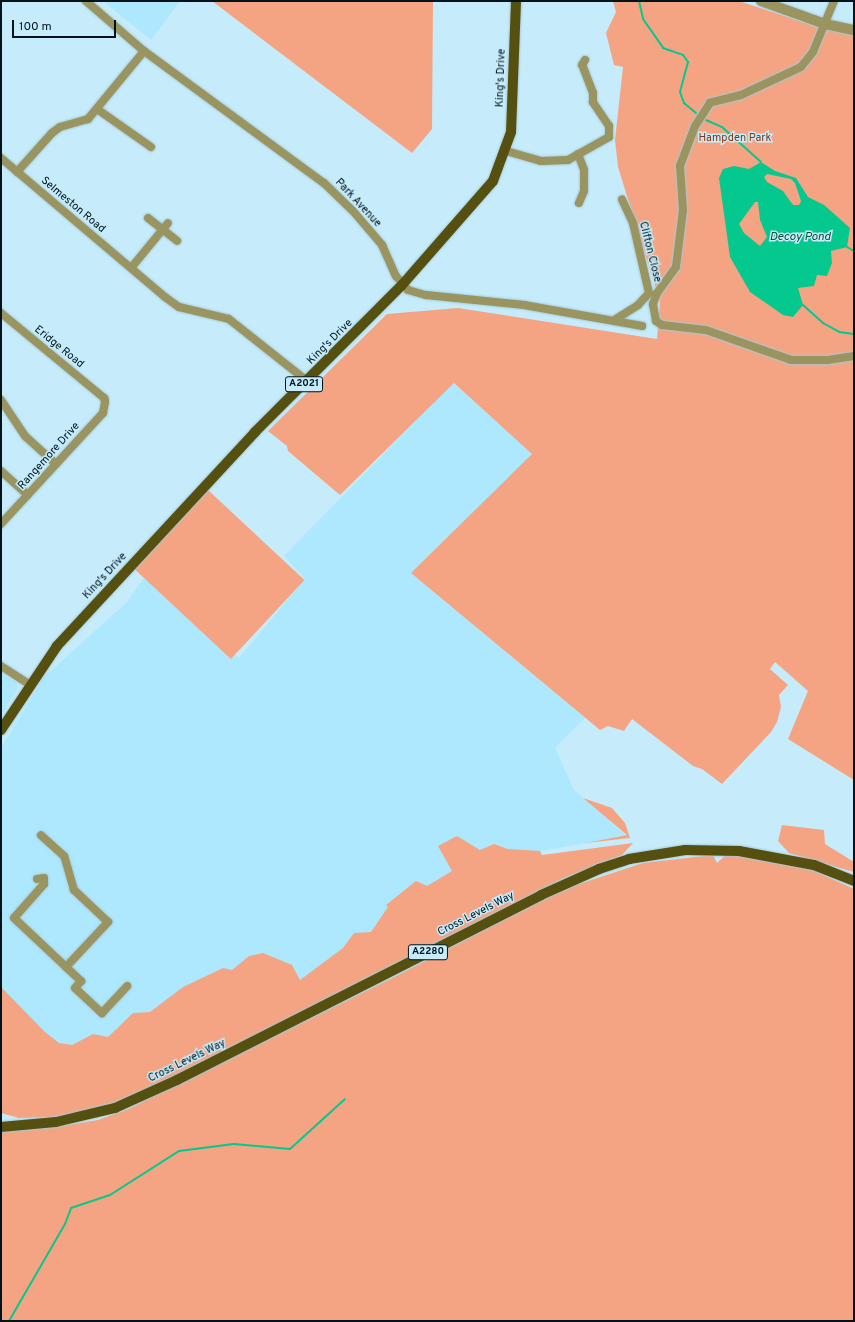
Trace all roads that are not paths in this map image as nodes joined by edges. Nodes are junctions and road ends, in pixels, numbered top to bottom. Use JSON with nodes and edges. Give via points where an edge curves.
{"nodes":[{"id":1,"x":86,"y":1,"type":"edge"},
{"id":2,"x":516,"y":1,"type":"edge"},
{"id":3,"x":761,"y":1,"type":"edge"},
{"id":4,"x":834,"y":1,"type":"edge"},
{"id":5,"x":826,"y":24,"type":"junction"},
{"id":6,"x":854,"y":30,"type":"edge"},
{"id":7,"x":144,"y":51,"type":"junction"},
{"id":8,"x":584,"y":60,"type":"dead end"},
{"id":9,"x":97,"y":109,"type":"junction"},
{"id":10,"x":151,"y":146,"type":"dead end"},
{"id":11,"x":506,"y":151,"type":"junction"},
{"id":12,"x":578,"y":154,"type":"junction"},
{"id":13,"x":1,"y":158,"type":"edge"},
{"id":14,"x":17,"y":172,"type":"junction"},
{"id":15,"x":622,"y":198,"type":"dead end"},
{"id":16,"x":579,"y":203,"type":"dead end"},
{"id":17,"x":148,"y":218,"type":"dead end"},
{"id":18,"x":165,"y":226,"type":"junction"},
{"id":19,"x":177,"y":241,"type":"dead end"},
{"id":20,"x":131,"y":268,"type":"junction"},
{"id":21,"x":402,"y":285,"type":"junction"},
{"id":22,"x":1,"y":313,"type":"edge"},
{"id":23,"x":616,"y":319,"type":"junction"},
{"id":24,"x":642,"y":326,"type":"dead end"},
{"id":25,"x":854,"y":356,"type":"edge"},
{"id":26,"x":307,"y":381,"type":"junction"},
{"id":27,"x":104,"y":398,"type":"joint"},
{"id":28,"x":1,"y":400,"type":"edge"},
{"id":29,"x":56,"y":464,"type":"junction"},
{"id":30,"x":1,"y":471,"type":"edge"},
{"id":31,"x":28,"y":495,"type":"junction"},
{"id":32,"x":1,"y":524,"type":"edge"},
{"id":33,"x":1,"y":666,"type":"edge"},
{"id":34,"x":29,"y":684,"type":"junction"},
{"id":35,"x":1,"y":730,"type":"edge"},
{"id":36,"x":41,"y":834,"type":"dead end"},
{"id":37,"x":37,"y":879,"type":"dead end"},
{"id":38,"x":854,"y":881,"type":"edge"},
{"id":39,"x":66,"y":967,"type":"junction"},
{"id":40,"x":127,"y":986,"type":"dead end"},
{"id":41,"x":1,"y":1119,"type":"edge"},
{"id":42,"x":15,"y":1124,"type":"junction"},
{"id":43,"x":1,"y":1127,"type":"edge"}],
"edges":[{"from":1,"to":7,"type":"street","name":"Park Avenue"},
{"from":2,"to":11,"type":"main road","name":"King's Drive","number":"A2021","via":[[511,132]]},
{"from":3,"to":5,"type":"street"},
{"from":4,"to":5,"type":"street"},
{"from":5,"to":6,"type":"street"},
{"from":5,"to":25,"type":"street","via":[[813,52],[801,67],[741,95],[710,103],[695,126],[680,166],[683,210],[676,267],[657,293],[653,304],[656,321],[662,325],[706,330],[791,360],[828,360]]},
{"from":7,"to":9,"type":"street"},
{"from":7,"to":21,"type":"street","name":"Park Avenue","via":[[324,183],[353,211],[382,245]]},
{"from":8,"to":12,"type":"street","via":[[582,65],[593,93],[593,102],[609,126],[610,132],[609,137]]},
{"from":9,"to":10,"type":"street"},
{"from":9,"to":14,"type":"street","via":[[88,119],[60,127],[52,133]]},
{"from":11,"to":12,"type":"street","via":[[541,161],[568,160]]},
{"from":11,"to":21,"type":"main road","name":"King's Drive","number":"A2021","via":[[493,181]]},
{"from":12,"to":16,"type":"street","via":[[584,170],[584,192]]},
{"from":13,"to":14,"type":"street","name":"Selmeston Road"},
{"from":14,"to":20,"type":"street","name":"Selmeston Road"},
{"from":15,"to":23,"type":"street","name":"Clifton Close","via":[[633,223],[649,293],[638,305]]},
{"from":17,"to":18,"type":"street"},
{"from":18,"to":19,"type":"street"},
{"from":18,"to":20,"type":"street"},
{"from":20,"to":26,"type":"street","name":"Selmeston Road","via":[[179,307],[229,319]]},
{"from":21,"to":23,"type":"street","via":[[416,293],[524,305],[580,316]]},
{"from":21,"to":26,"type":"main road","name":"King's Drive","number":"A2021"},
{"from":22,"to":27,"type":"street","name":"Eridge Road"},
{"from":23,"to":24,"type":"street"},
{"from":26,"to":34,"type":"main road","name":"King's Drive","number":"A2021","via":[[255,432],[75,626]]},
{"from":27,"to":29,"type":"street","name":"Rangemore Drive","via":[[103,413]]},
{"from":28,"to":29,"type":"street","via":[[25,436]]},
{"from":29,"to":31,"type":"street","name":"Rangemore Drive"},
{"from":30,"to":31,"type":"street"},
{"from":31,"to":32,"type":"street","name":"Rangemore Drive"},
{"from":33,"to":34,"type":"street"},
{"from":34,"to":35,"type":"main road","name":"King's Drive","number":"A2021"},
{"from":36,"to":39,"type":"street","via":[[64,856],[74,890],[108,922]]},
{"from":37,"to":39,"type":"street","via":[[44,878],[44,884],[14,918]]},
{"from":38,"to":42,"type":"main road","name":"Cross Levels Way","number":"A2280","via":[[814,865],[739,851],[685,850],[629,859],[599,869],[541,895],[177,1080],[115,1108],[56,1122]]},
{"from":39,"to":40,"type":"street","via":[[81,981],[75,988],[102,1013]]},
{"from":41,"to":42,"type":"main road","name":"Cross Levels Way","number":"A2280"},
{"from":42,"to":43,"type":"main road","name":"Cross Levels Way","number":"A2280"}]}
